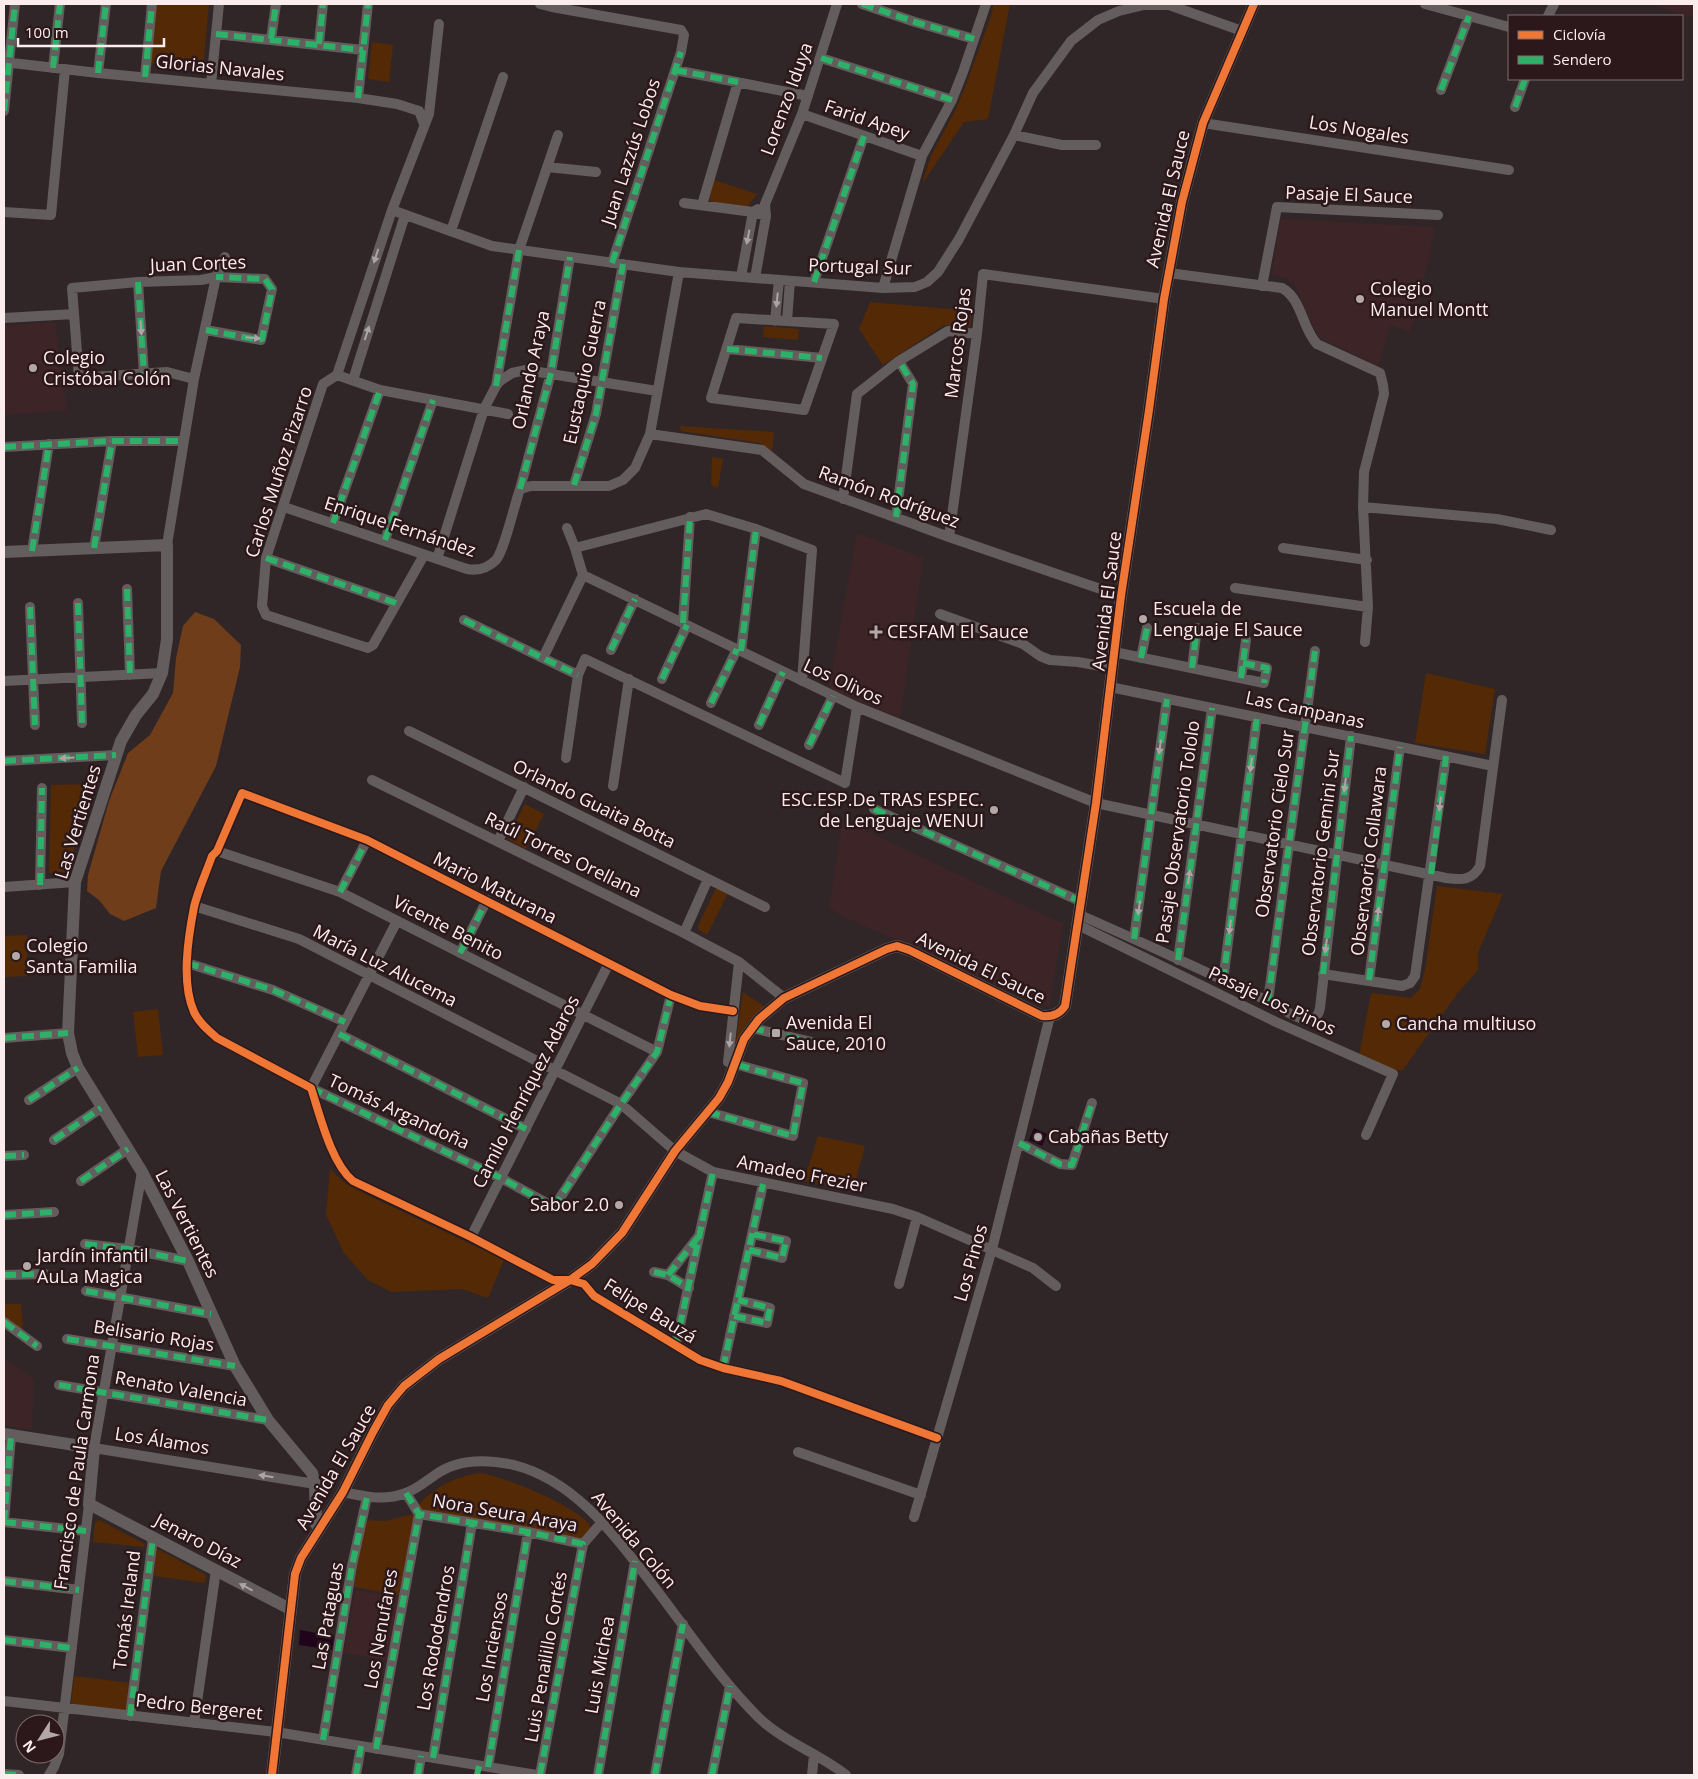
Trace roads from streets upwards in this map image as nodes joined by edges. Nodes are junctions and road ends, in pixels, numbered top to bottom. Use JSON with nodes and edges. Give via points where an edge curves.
{"nodes":[{"id":1,"x":15,"y":4,"type":"edge"},
{"id":2,"x":60,"y":4,"type":"edge"},
{"id":3,"x":106,"y":4,"type":"edge"},
{"id":4,"x":152,"y":4,"type":"edge"},
{"id":5,"x":219,"y":4,"type":"edge"},
{"id":6,"x":276,"y":4,"type":"edge"},
{"id":7,"x":322,"y":4,"type":"edge"},
{"id":8,"x":368,"y":4,"type":"edge"},
{"id":9,"x":540,"y":4,"type":"edge"},
{"id":10,"x":837,"y":4,"type":"edge"},
{"id":11,"x":862,"y":4,"type":"edge"},
{"id":12,"x":986,"y":4,"type":"edge"},
{"id":13,"x":1254,"y":4,"type":"edge"},
{"id":14,"x":1425,"y":4,"type":"edge"},
{"id":15,"x":9,"y":15,"type":"edge"},
{"id":16,"x":1469,"y":16,"type":"junction"},
{"id":17,"x":439,"y":24,"type":"dead end"},
{"id":18,"x":1508,"y":27,"type":"edge"},
{"id":19,"x":1242,"y":31,"type":"junction"},
{"id":20,"x":216,"y":34,"type":"junction"},
{"id":21,"x":271,"y":39,"type":"junction"},
{"id":22,"x":974,"y":39,"type":"junction"},
{"id":23,"x":319,"y":44,"type":"junction"},
{"id":24,"x":363,"y":50,"type":"junction"},
{"id":25,"x":821,"y":58,"type":"junction"},
{"id":26,"x":6,"y":62,"type":"edge"},
{"id":27,"x":53,"y":68,"type":"junction"},
{"id":28,"x":65,"y":69,"type":"junction"},
{"id":29,"x":675,"y":70,"type":"junction"},
{"id":30,"x":98,"y":73,"type":"junction"},
{"id":31,"x":145,"y":77,"type":"junction"},
{"id":32,"x":503,"y":77,"type":"dead end"},
{"id":33,"x":1525,"y":80,"type":"edge"},
{"id":34,"x":738,"y":82,"type":"junction"},
{"id":35,"x":211,"y":84,"type":"junction"},
{"id":36,"x":1441,"y":90,"type":"dead end"},
{"id":37,"x":808,"y":96,"type":"junction"},
{"id":38,"x":358,"y":98,"type":"junction"},
{"id":39,"x":952,"y":100,"type":"junction"},
{"id":40,"x":1514,"y":107,"type":"dead end"},
{"id":41,"x":4,"y":111,"type":"edge"},
{"id":42,"x":802,"y":114,"type":"junction"},
{"id":43,"x":1203,"y":123,"type":"junction"},
{"id":44,"x":424,"y":124,"type":"junction"},
{"id":45,"x":558,"y":135,"type":"dead end"},
{"id":46,"x":1014,"y":135,"type":"junction"},
{"id":47,"x":864,"y":136,"type":"junction"},
{"id":48,"x":1096,"y":145,"type":"dead end"},
{"id":49,"x":922,"y":156,"type":"junction"},
{"id":50,"x":548,"y":167,"type":"junction"},
{"id":51,"x":1509,"y":170,"type":"dead end"},
{"id":52,"x":596,"y":172,"type":"dead end"},
{"id":53,"x":684,"y":203,"type":"dead end"},
{"id":54,"x":765,"y":204,"type":"junction"},
{"id":55,"x":702,"y":205,"type":"junction"},
{"id":56,"x":392,"y":210,"type":"junction"},
{"id":57,"x":4,"y":212,"type":"edge"},
{"id":58,"x":753,"y":212,"type":"junction"},
{"id":59,"x":405,"y":215,"type":"junction"},
{"id":60,"x":1438,"y":215,"type":"dead end"},
{"id":61,"x":766,"y":216,"type":"junction"},
{"id":62,"x":451,"y":231,"type":"junction"},
{"id":63,"x":519,"y":250,"type":"junction"},
{"id":64,"x":225,"y":257,"type":"dead end"},
{"id":65,"x":570,"y":257,"type":"junction"},
{"id":66,"x":612,"y":263,"type":"junction"},
{"id":67,"x":624,"y":264,"type":"junction"},
{"id":68,"x":679,"y":272,"type":"junction"},
{"id":69,"x":1169,"y":274,"type":"junction"},
{"id":70,"x":216,"y":277,"type":"junction"},
{"id":71,"x":741,"y":277,"type":"junction"},
{"id":72,"x":755,"y":278,"type":"junction"},
{"id":73,"x":779,"y":280,"type":"junction"},
{"id":74,"x":790,"y":280,"type":"junction"},
{"id":75,"x":138,"y":282,"type":"junction"},
{"id":76,"x":814,"y":282,"type":"junction"},
{"id":77,"x":1262,"y":286,"type":"junction"},
{"id":78,"x":883,"y":288,"type":"junction"},
{"id":79,"x":1164,"y":299,"type":"junction"},
{"id":80,"x":74,"y":314,"type":"junction"},
{"id":81,"x":4,"y":318,"type":"edge"},
{"id":82,"x":775,"y":320,"type":"junction"},
{"id":83,"x":787,"y":321,"type":"junction"},
{"id":84,"x":206,"y":330,"type":"junction"},
{"id":85,"x":977,"y":334,"type":"junction"},
{"id":86,"x":728,"y":349,"type":"junction"},
{"id":87,"x":822,"y":358,"type":"junction"},
{"id":88,"x":899,"y":361,"type":"junction"},
{"id":89,"x":551,"y":373,"type":"junction"},
{"id":90,"x":144,"y":374,"type":"junction"},
{"id":91,"x":337,"y":375,"type":"junction"},
{"id":92,"x":194,"y":379,"type":"junction"},
{"id":93,"x":353,"y":380,"type":"junction"},
{"id":94,"x":602,"y":381,"type":"junction"},
{"id":95,"x":496,"y":386,"type":"junction"},
{"id":96,"x":380,"y":390,"type":"junction"},
{"id":97,"x":657,"y":391,"type":"junction"},
{"id":98,"x":432,"y":400,"type":"junction"},
{"id":99,"x":484,"y":409,"type":"junction"},
{"id":100,"x":508,"y":414,"type":"dead end"},
{"id":101,"x":650,"y":434,"type":"junction"},
{"id":102,"x":112,"y":441,"type":"junction"},
{"id":103,"x":183,"y":441,"type":"junction"},
{"id":104,"x":49,"y":444,"type":"junction"},
{"id":105,"x":4,"y":447,"type":"edge"},
{"id":106,"x":574,"y":485,"type":"junction"},
{"id":107,"x":520,"y":489,"type":"junction"},
{"id":108,"x":843,"y":499,"type":"junction"},
{"id":109,"x":284,"y":507,"type":"junction"},
{"id":110,"x":1363,"y":507,"type":"junction"},
{"id":111,"x":690,"y":517,"type":"junction"},
{"id":112,"x":896,"y":517,"type":"junction"},
{"id":113,"x":333,"y":523,"type":"junction"},
{"id":114,"x":567,"y":528,"type":"dead end"},
{"id":115,"x":756,"y":529,"type":"junction"},
{"id":116,"x":1551,"y":530,"type":"dead end"},
{"id":117,"x":949,"y":536,"type":"junction"},
{"id":118,"x":385,"y":540,"type":"junction"},
{"id":119,"x":167,"y":545,"type":"junction"},
{"id":120,"x":94,"y":548,"type":"junction"},
{"id":121,"x":576,"y":548,"type":"junction"},
{"id":122,"x":1283,"y":548,"type":"dead end"},
{"id":123,"x":32,"y":551,"type":"junction"},
{"id":124,"x":4,"y":552,"type":"edge"},
{"id":125,"x":424,"y":555,"type":"junction"},
{"id":126,"x":266,"y":558,"type":"junction"},
{"id":127,"x":436,"y":559,"type":"junction"},
{"id":128,"x":1367,"y":560,"type":"junction"},
{"id":129,"x":583,"y":574,"type":"junction"},
{"id":130,"x":1235,"y":588,"type":"dead end"},
{"id":131,"x":127,"y":589,"type":"dead end"},
{"id":132,"x":1121,"y":596,"type":"junction"},
{"id":133,"x":635,"y":600,"type":"junction"},
{"id":134,"x":78,"y":603,"type":"dead end"},
{"id":135,"x":396,"y":603,"type":"junction"},
{"id":136,"x":30,"y":607,"type":"dead end"},
{"id":137,"x":1368,"y":607,"type":"junction"},
{"id":138,"x":940,"y":614,"type":"dead end"},
{"id":139,"x":464,"y":620,"type":"dead end"},
{"id":140,"x":685,"y":624,"type":"junction"},
{"id":141,"x":1147,"y":628,"type":"dead end"},
{"id":142,"x":1197,"y":628,"type":"dead end"},
{"id":143,"x":1246,"y":640,"type":"dead end"},
{"id":144,"x":1365,"y":642,"type":"dead end"},
{"id":145,"x":611,"y":650,"type":"dead end"},
{"id":146,"x":739,"y":650,"type":"junction"},
{"id":147,"x":1114,"y":652,"type":"junction"},
{"id":148,"x":1314,"y":652,"type":"dead end"},
{"id":149,"x":543,"y":658,"type":"junction"},
{"id":150,"x":1141,"y":658,"type":"junction"},
{"id":151,"x":1243,"y":663,"type":"junction"},
{"id":152,"x":1112,"y":668,"type":"junction"},
{"id":153,"x":1192,"y":668,"type":"junction"},
{"id":154,"x":162,"y":672,"type":"junction"},
{"id":155,"x":783,"y":672,"type":"junction"},
{"id":156,"x":130,"y":675,"type":"junction"},
{"id":157,"x":578,"y":675,"type":"junction"},
{"id":158,"x":82,"y":678,"type":"junction"},
{"id":159,"x":1241,"y":678,"type":"junction"},
{"id":160,"x":628,"y":679,"type":"junction"},
{"id":161,"x":662,"y":679,"type":"dead end"},
{"id":162,"x":34,"y":680,"type":"junction"},
{"id":163,"x":4,"y":681,"type":"edge"},
{"id":164,"x":802,"y":681,"type":"junction"},
{"id":165,"x":1110,"y":687,"type":"junction"},
{"id":166,"x":833,"y":696,"type":"junction"},
{"id":167,"x":1167,"y":699,"type":"junction"},
{"id":168,"x":1502,"y":700,"type":"dead end"},
{"id":169,"x":711,"y":703,"type":"dead end"},
{"id":170,"x":857,"y":707,"type":"junction"},
{"id":171,"x":1212,"y":708,"type":"junction"},
{"id":172,"x":1257,"y":717,"type":"junction"},
{"id":173,"x":82,"y":723,"type":"dead end"},
{"id":174,"x":759,"y":725,"type":"dead end"},
{"id":175,"x":35,"y":726,"type":"dead end"},
{"id":176,"x":1304,"y":727,"type":"junction"},
{"id":177,"x":408,"y":731,"type":"dead end"},
{"id":178,"x":1351,"y":736,"type":"junction"},
{"id":179,"x":809,"y":745,"type":"dead end"},
{"id":180,"x":1400,"y":746,"type":"junction"},
{"id":181,"x":116,"y":756,"type":"junction"},
{"id":182,"x":1446,"y":756,"type":"junction"},
{"id":183,"x":566,"y":758,"type":"dead end"},
{"id":184,"x":4,"y":761,"type":"edge"},
{"id":185,"x":1493,"y":766,"type":"junction"},
{"id":186,"x":372,"y":780,"type":"dead end"},
{"id":187,"x":614,"y":786,"type":"dead end"},
{"id":188,"x":524,"y":787,"type":"junction"},
{"id":189,"x":42,"y":788,"type":"dead end"},
{"id":190,"x":242,"y":793,"type":"joint"},
{"id":191,"x":1096,"y":803,"type":"junction"},
{"id":192,"x":874,"y":809,"type":"dead end"},
{"id":193,"x":1151,"y":814,"type":"junction"},
{"id":194,"x":1196,"y":824,"type":"junction"},
{"id":195,"x":1242,"y":834,"type":"junction"},
{"id":196,"x":367,"y":840,"type":"junction"},
{"id":197,"x":498,"y":841,"type":"junction"},
{"id":198,"x":1289,"y":844,"type":"junction"},
{"id":199,"x":218,"y":851,"type":"junction"},
{"id":200,"x":1337,"y":854,"type":"junction"},
{"id":201,"x":1384,"y":864,"type":"junction"},
{"id":202,"x":1431,"y":874,"type":"junction"},
{"id":203,"x":708,"y":880,"type":"junction"},
{"id":204,"x":75,"y":882,"type":"junction"},
{"id":205,"x":40,"y":885,"type":"junction"},
{"id":206,"x":4,"y":887,"type":"edge"},
{"id":207,"x":340,"y":892,"type":"junction"},
{"id":208,"x":487,"y":900,"type":"junction"},
{"id":209,"x":1082,"y":902,"type":"junction"},
{"id":210,"x":194,"y":906,"type":"junction"},
{"id":211,"x":765,"y":907,"type":"dead end"},
{"id":212,"x":1079,"y":920,"type":"junction"},
{"id":213,"x":397,"y":921,"type":"junction"},
{"id":214,"x":684,"y":933,"type":"junction"},
{"id":215,"x":1134,"y":939,"type":"junction"},
{"id":216,"x":460,"y":953,"type":"junction"},
{"id":217,"x":1178,"y":960,"type":"junction"},
{"id":218,"x":187,"y":962,"type":"junction"},
{"id":219,"x":609,"y":962,"type":"junction"},
{"id":220,"x":739,"y":962,"type":"junction"},
{"id":221,"x":1323,"y":974,"type":"junction"},
{"id":222,"x":369,"y":976,"type":"junction"},
{"id":223,"x":1223,"y":980,"type":"junction"},
{"id":224,"x":1370,"y":980,"type":"junction"},
{"id":225,"x":671,"y":995,"type":"junction"},
{"id":226,"x":784,"y":998,"type":"junction"},
{"id":227,"x":1268,"y":1001,"type":"junction"},
{"id":228,"x":733,"y":1011,"type":"junction"},
{"id":229,"x":583,"y":1014,"type":"junction"},
{"id":230,"x":1050,"y":1016,"type":"junction"},
{"id":231,"x":345,"y":1022,"type":"junction"},
{"id":232,"x":752,"y":1028,"type":"junction"},
{"id":233,"x":68,"y":1033,"type":"junction"},
{"id":234,"x":339,"y":1034,"type":"junction"},
{"id":235,"x":4,"y":1038,"type":"edge"},
{"id":236,"x":812,"y":1042,"type":"dead end"},
{"id":237,"x":657,"y":1052,"type":"junction"},
{"id":238,"x":734,"y":1064,"type":"junction"},
{"id":239,"x":78,"y":1068,"type":"junction"},
{"id":240,"x":554,"y":1071,"type":"junction"},
{"id":241,"x":311,"y":1088,"type":"junction"},
{"id":242,"x":29,"y":1100,"type":"dead end"},
{"id":243,"x":1092,"y":1103,"type":"dead end"},
{"id":244,"x":621,"y":1104,"type":"junction"},
{"id":245,"x":101,"y":1108,"type":"junction"},
{"id":246,"x":708,"y":1112,"type":"junction"},
{"id":247,"x":526,"y":1129,"type":"junction"},
{"id":248,"x":1366,"y":1135,"type":"dead end"},
{"id":249,"x":54,"y":1140,"type":"dead end"},
{"id":250,"x":1019,"y":1143,"type":"junction"},
{"id":251,"x":128,"y":1149,"type":"junction"},
{"id":252,"x":676,"y":1151,"type":"junction"},
{"id":253,"x":24,"y":1154,"type":"dead end"},
{"id":254,"x":4,"y":1156,"type":"edge"},
{"id":255,"x":142,"y":1172,"type":"junction"},
{"id":256,"x":713,"y":1172,"type":"junction"},
{"id":257,"x":501,"y":1178,"type":"junction"},
{"id":258,"x":81,"y":1181,"type":"dead end"},
{"id":259,"x":763,"y":1184,"type":"junction"},
{"id":260,"x":54,"y":1212,"type":"dead end"},
{"id":261,"x":4,"y":1215,"type":"edge"},
{"id":262,"x":916,"y":1217,"type":"junction"},
{"id":263,"x":701,"y":1233,"type":"junction"},
{"id":264,"x":752,"y":1234,"type":"junction"},
{"id":265,"x":471,"y":1236,"type":"junction"},
{"id":266,"x":85,"y":1244,"type":"dead end"},
{"id":267,"x":128,"y":1249,"type":"junction"},
{"id":268,"x":992,"y":1249,"type":"junction"},
{"id":269,"x":748,"y":1250,"type":"junction"},
{"id":270,"x":188,"y":1261,"type":"junction"},
{"id":271,"x":654,"y":1272,"type":"dead end"},
{"id":272,"x":45,"y":1274,"type":"dead end"},
{"id":273,"x":4,"y":1275,"type":"edge"},
{"id":274,"x":668,"y":1276,"type":"junction"},
{"id":275,"x":570,"y":1280,"type":"junction"},
{"id":276,"x":899,"y":1284,"type":"dead end"},
{"id":277,"x":1056,"y":1286,"type":"dead end"},
{"id":278,"x":689,"y":1288,"type":"junction"},
{"id":279,"x":86,"y":1291,"type":"dead end"},
{"id":280,"x":120,"y":1298,"type":"junction"},
{"id":281,"x":738,"y":1300,"type":"junction"},
{"id":282,"x":211,"y":1314,"type":"junction"},
{"id":283,"x":734,"y":1316,"type":"junction"},
{"id":284,"x":4,"y":1322,"type":"edge"},
{"id":285,"x":68,"y":1338,"type":"dead end"},
{"id":286,"x":676,"y":1344,"type":"junction"},
{"id":287,"x":112,"y":1345,"type":"junction"},
{"id":288,"x":37,"y":1346,"type":"dead end"},
{"id":289,"x":235,"y":1366,"type":"junction"},
{"id":290,"x":723,"y":1368,"type":"junction"},
{"id":291,"x":59,"y":1385,"type":"dead end"},
{"id":292,"x":104,"y":1392,"type":"junction"},
{"id":293,"x":268,"y":1420,"type":"junction"},
{"id":294,"x":7,"y":1435,"type":"edge"},
{"id":295,"x":937,"y":1438,"type":"junction"},
{"id":296,"x":94,"y":1448,"type":"junction"},
{"id":297,"x":798,"y":1452,"type":"dead end"},
{"id":298,"x":314,"y":1484,"type":"junction"},
{"id":299,"x":343,"y":1492,"type":"junction"},
{"id":300,"x":406,"y":1493,"type":"junction"},
{"id":301,"x":921,"y":1495,"type":"junction"},
{"id":302,"x":367,"y":1497,"type":"junction"},
{"id":303,"x":89,"y":1504,"type":"junction"},
{"id":304,"x":419,"y":1514,"type":"junction"},
{"id":305,"x":914,"y":1517,"type":"dead end"},
{"id":306,"x":4,"y":1522,"type":"edge"},
{"id":307,"x":602,"y":1522,"type":"junction"},
{"id":308,"x":472,"y":1523,"type":"junction"},
{"id":309,"x":319,"y":1528,"type":"junction"},
{"id":310,"x":86,"y":1531,"type":"junction"},
{"id":311,"x":528,"y":1532,"type":"junction"},
{"id":312,"x":153,"y":1538,"type":"junction"},
{"id":313,"x":583,"y":1544,"type":"junction"},
{"id":314,"x":635,"y":1561,"type":"junction"},
{"id":315,"x":216,"y":1570,"type":"junction"},
{"id":316,"x":4,"y":1582,"type":"edge"},
{"id":317,"x":79,"y":1590,"type":"junction"},
{"id":318,"x":290,"y":1609,"type":"junction"},
{"id":319,"x":682,"y":1624,"type":"junction"},
{"id":320,"x":4,"y":1640,"type":"edge"},
{"id":321,"x":72,"y":1648,"type":"junction"},
{"id":322,"x":730,"y":1686,"type":"junction"},
{"id":323,"x":4,"y":1701,"type":"edge"},
{"id":324,"x":65,"y":1708,"type":"junction"},
{"id":325,"x":130,"y":1716,"type":"junction"},
{"id":326,"x":194,"y":1723,"type":"junction"},
{"id":327,"x":276,"y":1732,"type":"junction"},
{"id":328,"x":323,"y":1740,"type":"junction"},
{"id":329,"x":361,"y":1746,"type":"junction"},
{"id":330,"x":376,"y":1749,"type":"junction"},
{"id":331,"x":814,"y":1755,"type":"junction"},
{"id":332,"x":421,"y":1756,"type":"junction"},
{"id":333,"x":433,"y":1758,"type":"junction"},
{"id":334,"x":481,"y":1769,"type":"edge"},
{"id":335,"x":4,"y":1774,"type":"edge"},
{"id":336,"x":19,"y":1775,"type":"edge"},
{"id":337,"x":49,"y":1775,"type":"edge"},
{"id":338,"x":272,"y":1775,"type":"edge"},
{"id":339,"x":356,"y":1775,"type":"edge"},
{"id":340,"x":418,"y":1775,"type":"edge"},
{"id":341,"x":539,"y":1775,"type":"edge"},
{"id":342,"x":598,"y":1775,"type":"edge"},
{"id":343,"x":655,"y":1775,"type":"edge"},
{"id":344,"x":712,"y":1775,"type":"edge"},
{"id":345,"x":812,"y":1775,"type":"edge"},
{"id":346,"x":846,"y":1775,"type":"edge"}],
"edges":[{"from":1,"to":15,"type":"street"},
{"from":2,"to":27,"type":"street"},
{"from":3,"to":30,"type":"street"},
{"from":4,"to":31,"type":"street"},
{"from":5,"to":20,"type":"street"},
{"from":6,"to":21,"type":"street"},
{"from":7,"to":23,"type":"street"},
{"from":8,"to":24,"type":"street"},
{"from":9,"to":29,"type":"street","name":"Juan Lazzús Lobos","via":[[681,30],[684,35]]},
{"from":10,"to":25,"type":"street","name":"Lorenzo Iduya"},
{"from":11,"to":22,"type":"street"},
{"from":12,"to":22,"type":"street"},
{"from":13,"to":19,"type":"street","name":"Avenida El Sauce"},
{"from":14,"to":16,"type":"street"},
{"from":15,"to":26,"type":"street"},
{"from":16,"to":18,"type":"street"},
{"from":16,"to":36,"type":"street"},
{"from":17,"to":44,"type":"street","name":"Carlos Muñoz Pizarro"},
{"from":19,"to":43,"type":"street","name":"Avenida El Sauce"},
{"from":19,"to":46,"type":"street","name":"Portugal Sur","via":[[1169,5],[1144,5],[1108,15],[1071,40],[1033,93]]},
{"from":20,"to":21,"type":"street"},
{"from":20,"to":35,"type":"street"},
{"from":21,"to":23,"type":"street"},
{"from":22,"to":39,"type":"street"},
{"from":23,"to":24,"type":"street"},
{"from":24,"to":38,"type":"street"},
{"from":25,"to":37,"type":"street","name":"Lorenzo Iduya"},
{"from":25,"to":39,"type":"street"},
{"from":26,"to":27,"type":"street","name":"Glorias Navales"},
{"from":26,"to":41,"type":"street"},
{"from":27,"to":28,"type":"street","name":"Glorias Navales"},
{"from":28,"to":30,"type":"street","name":"Glorias Navales"},
{"from":28,"to":57,"type":"street","via":[[51,215]]},
{"from":29,"to":34,"type":"street","name":"Farid Apey"},
{"from":29,"to":66,"type":"street","name":"Juan Lazzús Lobos"},
{"from":30,"to":31,"type":"street","name":"Glorias Navales"},
{"from":31,"to":35,"type":"street","name":"Glorias Navales"},
{"from":32,"to":62,"type":"street"},
{"from":33,"to":40,"type":"street"},
{"from":34,"to":37,"type":"street","name":"Farid Apey"},
{"from":34,"to":55,"type":"street"},
{"from":35,"to":38,"type":"street","name":"Glorias Navales"},
{"from":37,"to":42,"type":"street","name":"Lorenzo Iduya"},
{"from":38,"to":44,"type":"street","name":"Glorias Navales","via":[[418,111]]},
{"from":39,"to":49,"type":"street"},
{"from":42,"to":47,"type":"street","name":"Farid Apey"},
{"from":42,"to":54,"type":"street","name":"Lorenzo Iduya"},
{"from":43,"to":51,"type":"street","name":"Los Nogales"},
{"from":43,"to":69,"type":"street","name":"Avenida El Sauce","via":[[1182,202]]},
{"from":44,"to":56,"type":"street","name":"Carlos Muñoz Pizarro"},
{"from":45,"to":50,"type":"street"},
{"from":46,"to":48,"type":"street","via":[[1062,145]]},
{"from":46,"to":78,"type":"street","name":"Portugal Sur","via":[[938,272],[915,287]]},
{"from":47,"to":49,"type":"street","name":"Farid Apey"},
{"from":47,"to":76,"type":"street"},
{"from":49,"to":78,"type":"street"},
{"from":50,"to":52,"type":"street"},
{"from":50,"to":63,"type":"street"},
{"from":53,"to":55,"type":"street"},
{"from":54,"to":58,"type":"street"},
{"from":54,"to":61,"type":"street","name":"Lorenzo Iduya"},
{"from":55,"to":58,"type":"street"},
{"from":56,"to":59,"type":"street","name":"Portugal Sur"},
{"from":56,"to":91,"type":"street","name":"Carlos Muñoz Pizarro","one_way":true},
{"from":58,"to":61,"type":"street"},
{"from":58,"to":71,"type":"street","one_way":true},
{"from":59,"to":62,"type":"street","name":"Portugal Sur"},
{"from":93,"to":59,"type":"street","one_way":true},
{"from":60,"to":77,"type":"street","name":"Pasaje El Sauce","via":[[1277,207]]},
{"from":61,"to":72,"type":"street","name":"Lorenzo Iduya"},
{"from":62,"to":63,"type":"street","name":"Portugal Sur","via":[[492,246]]},
{"from":63,"to":65,"type":"street","name":"Portugal Sur"},
{"from":63,"to":95,"type":"street"},
{"from":64,"to":70,"type":"street","name":"Las Vertientes"},
{"from":65,"to":66,"type":"street","name":"Portugal Sur"},
{"from":65,"to":89,"type":"street","name":"Orlando Araya"},
{"from":66,"to":67,"type":"street","name":"Portugal Sur"},
{"from":67,"to":68,"type":"street","name":"Portugal Sur"},
{"from":67,"to":94,"type":"street","name":"Eustaquio Guerra"},
{"from":68,"to":71,"type":"street","name":"Portugal Sur"},
{"from":68,"to":97,"type":"street"},
{"from":69,"to":77,"type":"street"},
{"from":69,"to":79,"type":"street","name":"Avenida El Sauce"},
{"from":70,"to":75,"type":"street","name":"Juan Cortes"},
{"from":70,"to":84,"type":"street","name":"Las Vertientes"},
{"from":84,"to":70,"type":"street","name":"Juan Cortes","one_way":true,"via":[[259,340],[265,327],[272,288],[266,279]]},
{"from":71,"to":72,"type":"street","name":"Portugal Sur"},
{"from":72,"to":73,"type":"street","name":"Portugal Sur"},
{"from":73,"to":74,"type":"street","name":"Portugal Sur"},
{"from":73,"to":82,"type":"street","one_way":true},
{"from":74,"to":76,"type":"street","name":"Portugal Sur"},
{"from":74,"to":83,"type":"street"},
{"from":75,"to":80,"type":"street","name":"Juan Cortes","via":[[72,288]]},
{"from":75,"to":90,"type":"street","one_way":true},
{"from":76,"to":78,"type":"street","name":"Portugal Sur"},
{"from":77,"to":110,"type":"street","via":[[1278,287],[1289,293],[1317,344],[1380,373],[1384,394],[1364,472]]},
{"from":79,"to":85,"type":"street","name":"Marcos Rojas","via":[[983,274]]},
{"from":79,"to":132,"type":"street","name":"Avenida El Sauce"},
{"from":80,"to":81,"type":"street"},
{"from":80,"to":90,"type":"street","via":[[79,378]]},
{"from":82,"to":83,"type":"street"},
{"from":82,"to":86,"type":"street","via":[[736,318]]},
{"from":83,"to":87,"type":"street","via":[[834,324]]},
{"from":84,"to":92,"type":"street","name":"Las Vertientes"},
{"from":85,"to":88,"type":"street","via":[[948,331]]},
{"from":85,"to":117,"type":"street","name":"Marcos Rojas"},
{"from":86,"to":87,"type":"street"},
{"from":86,"to":87,"type":"street","via":[[711,398],[804,410]]},
{"from":88,"to":108,"type":"street","via":[[857,394]]},
{"from":88,"to":112,"type":"street","via":[[913,384]]},
{"from":89,"to":94,"type":"street"},
{"from":89,"to":95,"type":"street","via":[[519,371],[506,376]]},
{"from":89,"to":107,"type":"street","name":"Orlando Araya"},
{"from":90,"to":92,"type":"street","via":[[167,372]]},
{"from":91,"to":93,"type":"street"},
{"from":91,"to":109,"type":"street","name":"Carlos Muñoz Pizarro","via":[[323,384]]},
{"from":92,"to":103,"type":"street","name":"Las Vertientes"},
{"from":93,"to":96,"type":"street"},
{"from":94,"to":97,"type":"street"},
{"from":94,"to":106,"type":"street","name":"Eustaquio Guerra","via":[[596,414]]},
{"from":95,"to":99,"type":"street"},
{"from":96,"to":98,"type":"street"},
{"from":96,"to":113,"type":"street"},
{"from":97,"to":101,"type":"street"},
{"from":98,"to":99,"type":"street"},
{"from":98,"to":118,"type":"street"},
{"from":99,"to":100,"type":"street"},
{"from":99,"to":127,"type":"street"},
{"from":101,"to":106,"type":"street","via":[[636,468],[623,480],[602,486]]},
{"from":101,"to":108,"type":"street","name":"Ramón Rodríguez","via":[[762,450],[804,484]]},
{"from":102,"to":103,"type":"street"},
{"from":102,"to":104,"type":"street"},
{"from":102,"to":120,"type":"street"},
{"from":103,"to":119,"type":"street","name":"Las Vertientes"},
{"from":104,"to":105,"type":"street"},
{"from":104,"to":123,"type":"street"},
{"from":106,"to":107,"type":"street"},
{"from":107,"to":127,"type":"street","name":"Enrique Fernández","via":[[499,556],[492,564],[472,570]]},
{"from":108,"to":112,"type":"street","name":"Ramón Rodríguez"},
{"from":109,"to":113,"type":"street","name":"Enrique Fernández"},
{"from":109,"to":126,"type":"street","name":"Carlos Muñoz Pizarro"},
{"from":110,"to":116,"type":"street","via":[[1497,519]]},
{"from":110,"to":128,"type":"street"},
{"from":111,"to":115,"type":"street","via":[[706,514]]},
{"from":111,"to":121,"type":"street"},
{"from":111,"to":140,"type":"street"},
{"from":112,"to":117,"type":"street","name":"Ramón Rodríguez"},
{"from":113,"to":118,"type":"street","name":"Enrique Fernández"},
{"from":114,"to":121,"type":"street"},
{"from":115,"to":146,"type":"street"},
{"from":115,"to":164,"type":"street","via":[[812,550]]},
{"from":117,"to":132,"type":"street","name":"Ramón Rodríguez"},
{"from":118,"to":125,"type":"street","name":"Enrique Fernández"},
{"from":119,"to":120,"type":"street"},
{"from":119,"to":154,"type":"street","name":"Las Vertientes","via":[[167,639]]},
{"from":120,"to":123,"type":"street"},
{"from":121,"to":129,"type":"street"},
{"from":122,"to":128,"type":"street"},
{"from":123,"to":124,"type":"street"},
{"from":125,"to":127,"type":"street","name":"Enrique Fernández"},
{"from":125,"to":135,"type":"street","name":"Carlos Muñoz Pizarro"},
{"from":126,"to":135,"type":"street"},
{"from":126,"to":135,"type":"street","name":"Carlos Muñoz Pizarro","via":[[262,606],[266,615],[368,648],[373,645]]},
{"from":128,"to":137,"type":"street"},
{"from":129,"to":133,"type":"street","name":"Los Olivos"},
{"from":129,"to":149,"type":"street"},
{"from":130,"to":137,"type":"street"},
{"from":131,"to":156,"type":"street"},
{"from":132,"to":147,"type":"street","name":"Avenida El Sauce"},
{"from":133,"to":140,"type":"street","name":"Los Olivos"},
{"from":133,"to":145,"type":"street"},
{"from":134,"to":158,"type":"street"},
{"from":136,"to":162,"type":"street"},
{"from":137,"to":144,"type":"street"},
{"from":138,"to":152,"type":"street","via":[[1023,644],[1050,660]]},
{"from":139,"to":149,"type":"street"},
{"from":140,"to":146,"type":"street","name":"Los Olivos"},
{"from":140,"to":161,"type":"street"},
{"from":141,"to":150,"type":"street"},
{"from":142,"to":153,"type":"street"},
{"from":143,"to":151,"type":"street"},
{"from":146,"to":155,"type":"street","name":"Los Olivos"},
{"from":146,"to":169,"type":"street"},
{"from":147,"to":150,"type":"street"},
{"from":147,"to":152,"type":"street","name":"Avenida El Sauce"},
{"from":148,"to":176,"type":"street","name":"Observatorio Cielo Sur"},
{"from":149,"to":157,"type":"street"},
{"from":150,"to":153,"type":"street"},
{"from":151,"to":159,"type":"street"},
{"from":151,"to":159,"type":"street","via":[[1266,668],[1264,683]]},
{"from":152,"to":165,"type":"street","name":"Avenida El Sauce"},
{"from":153,"to":159,"type":"street"},
{"from":154,"to":156,"type":"street"},
{"from":154,"to":181,"type":"street","name":"Las Vertientes","via":[[153,694],[121,740]]},
{"from":155,"to":164,"type":"street","name":"Los Olivos"},
{"from":155,"to":174,"type":"street"},
{"from":156,"to":158,"type":"street"},
{"from":157,"to":160,"type":"street","via":[[585,660]]},
{"from":157,"to":183,"type":"street"},
{"from":158,"to":162,"type":"street"},
{"from":158,"to":173,"type":"street"},
{"from":160,"to":170,"type":"street","via":[[845,783]]},
{"from":160,"to":187,"type":"street"},
{"from":162,"to":163,"type":"street"},
{"from":162,"to":175,"type":"street"},
{"from":164,"to":166,"type":"street","name":"Los Olivos"},
{"from":165,"to":167,"type":"street","name":"Las Campanas"},
{"from":165,"to":191,"type":"street","name":"Avenida El Sauce"},
{"from":166,"to":170,"type":"street","name":"Los Olivos"},
{"from":166,"to":179,"type":"street"},
{"from":167,"to":171,"type":"street","name":"Las Campanas"},
{"from":167,"to":193,"type":"street","one_way":true},
{"from":168,"to":185,"type":"street","name":"Los Olivos"},
{"from":170,"to":191,"type":"street","name":"Los Olivos"},
{"from":171,"to":172,"type":"street","name":"Las Campanas"},
{"from":171,"to":194,"type":"street","name":"Pasaje Observatorio Tololo"},
{"from":172,"to":176,"type":"street","name":"Las Campanas"},
{"from":172,"to":195,"type":"street","one_way":true},
{"from":176,"to":178,"type":"street","name":"Las Campanas"},
{"from":176,"to":198,"type":"street","name":"Observatorio Cielo Sur"},
{"from":177,"to":188,"type":"street","name":"Orlando Guaita Botta"},
{"from":178,"to":180,"type":"street","name":"Las Campanas"},
{"from":178,"to":200,"type":"street","name":"Observatorio Gemini Sur","one_way":true},
{"from":180,"to":182,"type":"street","name":"Las Campanas"},
{"from":180,"to":201,"type":"street","name":"Observaorio Collawara"},
{"from":181,"to":184,"type":"street","one_way":true},
{"from":181,"to":204,"type":"street","name":"Las Vertientes"},
{"from":182,"to":185,"type":"street","name":"Las Campanas"},
{"from":182,"to":202,"type":"street","one_way":true},
{"from":185,"to":202,"type":"street","name":"Los Olivos","via":[[1478,870],[1462,880]]},
{"from":186,"to":197,"type":"street","name":"Raúl Torres Orellana"},
{"from":188,"to":197,"type":"street"},
{"from":188,"to":203,"type":"street","name":"Orlando Guaita Botta"},
{"from":189,"to":205,"type":"street"},
{"from":190,"to":196,"type":"street","name":"Mario Maturana"},
{"from":190,"to":199,"type":"street","name":"Tomás Argandoña"},
{"from":191,"to":193,"type":"street","name":"Los Olivos"},
{"from":191,"to":209,"type":"street","name":"Avenida El Sauce"},
{"from":192,"to":209,"type":"street"},
{"from":193,"to":194,"type":"street","name":"Los Olivos"},
{"from":193,"to":215,"type":"street","one_way":true},
{"from":194,"to":195,"type":"street","name":"Los Olivos"},
{"from":217,"to":194,"type":"street","name":"Pasaje Observatorio Tololo","one_way":true},
{"from":195,"to":198,"type":"street","name":"Los Olivos"},
{"from":195,"to":223,"type":"street","one_way":true},
{"from":196,"to":207,"type":"street"},
{"from":196,"to":208,"type":"street","name":"Mario Maturana"},
{"from":197,"to":214,"type":"street","name":"Raúl Torres Orellana"},
{"from":198,"to":200,"type":"street","name":"Los Olivos"},
{"from":198,"to":227,"type":"street","name":"Observatorio Cielo Sur"},
{"from":199,"to":207,"type":"street","name":"Vicente Benito"},
{"from":199,"to":210,"type":"street","name":"Tomás Argandoña","via":[[212,856]]},
{"from":200,"to":201,"type":"street","name":"Los Olivos"},
{"from":200,"to":221,"type":"street","name":"Observatorio Gemini Sur","one_way":true},
{"from":201,"to":202,"type":"street","name":"Los Olivos"},
{"from":224,"to":201,"type":"street","name":"Observaorio Collawara","one_way":true},
{"from":202,"to":224,"type":"street","via":[[1417,973],[1413,980],[1402,986]]},
{"from":203,"to":211,"type":"street","name":"Orlando Guaita Botta"},
{"from":203,"to":214,"type":"street"},
{"from":204,"to":205,"type":"street"},
{"from":204,"to":233,"type":"street","name":"Las Vertientes"},
{"from":205,"to":206,"type":"street"},
{"from":207,"to":213,"type":"street","name":"Vicente Benito"},
{"from":208,"to":216,"type":"street"},
{"from":208,"to":219,"type":"street","name":"Mario Maturana"},
{"from":209,"to":212,"type":"street","name":"Avenida El Sauce"},
{"from":210,"to":218,"type":"street","name":"Tomás Argandoña"},
{"from":210,"to":222,"type":"street","name":"María Luz Alucema","via":[[299,939]]},
{"from":212,"to":215,"type":"street"},
{"from":212,"to":230,"type":"street","name":"Avenida El Sauce","via":[[1067,1002],[1060,1012]]},
{"from":212,"to":248,"type":"street","name":"Pasaje Los Pinos","via":[[1276,1022],[1393,1074]]},
{"from":213,"to":216,"type":"street","name":"Vicente Benito"},
{"from":213,"to":222,"type":"street"},
{"from":214,"to":220,"type":"street","name":"Raúl Torres Orellana"},
{"from":215,"to":217,"type":"street"},
{"from":216,"to":229,"type":"street","name":"Vicente Benito"},
{"from":217,"to":223,"type":"street"},
{"from":218,"to":231,"type":"street","via":[[273,990]]},
{"from":218,"to":241,"type":"street","name":"Tomás Argandoña","via":[[190,999],[204,1027],[229,1046]]},
{"from":219,"to":225,"type":"street","name":"Mario Maturana"},
{"from":219,"to":229,"type":"street","name":"Camilo Henríquez Adaros"},
{"from":220,"to":226,"type":"street","name":"Raúl Torres Orellana"},
{"from":220,"to":228,"type":"street"},
{"from":221,"to":224,"type":"street"},
{"from":221,"to":227,"type":"street","name":"Observatorio Gemini Sur","via":[[1319,1012],[1314,1018],[1303,1019]]},
{"from":222,"to":231,"type":"street"},
{"from":222,"to":240,"type":"street","name":"María Luz Alucema"},
{"from":223,"to":227,"type":"street"},
{"from":225,"to":228,"type":"street","name":"Mario Maturana","via":[[700,1006]]},
{"from":225,"to":237,"type":"street"},
{"from":226,"to":230,"type":"street","name":"Avenida El Sauce","via":[[897,946],[1042,1016]]},
{"from":226,"to":232,"type":"street","name":"Avenida El Sauce"},
{"from":228,"to":238,"type":"street","one_way":true,"via":[[728,1062]]},
{"from":229,"to":237,"type":"street","name":"Vicente Benito"},
{"from":229,"to":240,"type":"street","name":"Camilo Henríquez Adaros"},
{"from":230,"to":250,"type":"street","name":"Los Pinos"},
{"from":231,"to":234,"type":"street"},
{"from":232,"to":236,"type":"street"},
{"from":232,"to":238,"type":"street","name":"Avenida El Sauce"},
{"from":233,"to":235,"type":"street"},
{"from":233,"to":239,"type":"street","name":"Las Vertientes"},
{"from":234,"to":241,"type":"street"},
{"from":234,"to":247,"type":"street"},
{"from":237,"to":244,"type":"street"},
{"from":238,"to":246,"type":"street","name":"Avenida El Sauce","via":[[724,1090]]},
{"from":238,"to":246,"type":"street","via":[[803,1083],[793,1136]]},
{"from":239,"to":242,"type":"street"},
{"from":239,"to":245,"type":"street","name":"Las Vertientes"},
{"from":240,"to":244,"type":"street","name":"Amadeo Frezier"},
{"from":240,"to":247,"type":"street","name":"Camilo Henríquez Adaros"},
{"from":241,"to":257,"type":"street","name":"Tomás Argandoña"},
{"from":241,"to":265,"type":"street","name":"Felipe Bauzá","via":[[336,1160],[348,1176]]},
{"from":243,"to":250,"type":"street","via":[[1072,1165],[1060,1164]]},
{"from":244,"to":252,"type":"street","name":"Amadeo Frezier"},
{"from":244,"to":257,"type":"street","name":"Tomás Argandoña","via":[[554,1207]]},
{"from":245,"to":249,"type":"street"},
{"from":245,"to":251,"type":"street","name":"Las Vertientes"},
{"from":246,"to":252,"type":"street","name":"Avenida El Sauce"},
{"from":247,"to":257,"type":"street","name":"Camilo Henríquez Adaros"},
{"from":250,"to":268,"type":"street","name":"Los Pinos"},
{"from":251,"to":255,"type":"street","name":"Las Vertientes"},
{"from":251,"to":258,"type":"street"},
{"from":252,"to":256,"type":"street","name":"Amadeo Frezier"},
{"from":252,"to":275,"type":"street","name":"Avenida El Sauce","via":[[622,1233],[592,1264]]},
{"from":253,"to":254,"type":"street"},
{"from":255,"to":267,"type":"street","name":"Francisco de Paula Carmona"},
{"from":255,"to":270,"type":"street","name":"Las Vertientes"},
{"from":256,"to":259,"type":"street","name":"Amadeo Frezier"},
{"from":256,"to":263,"type":"street"},
{"from":257,"to":265,"type":"street","name":"Camilo Henríquez Adaros"},
{"from":259,"to":262,"type":"street","name":"Amadeo Frezier","via":[[893,1208]]},
{"from":259,"to":264,"type":"street"},
{"from":260,"to":261,"type":"street"},
{"from":262,"to":268,"type":"street","name":"Amadeo Frezier"},
{"from":262,"to":276,"type":"street"},
{"from":263,"to":274,"type":"street"},
{"from":263,"to":278,"type":"street"},
{"from":264,"to":269,"type":"street"},
{"from":264,"to":269,"type":"street","via":[[786,1241],[782,1258]]},
{"from":265,"to":275,"type":"street","name":"Felipe Bauzá","via":[[553,1280]]},
{"from":266,"to":267,"type":"street"},
{"from":267,"to":270,"type":"street"},
{"from":267,"to":280,"type":"street","name":"Francisco de Paula Carmona"},
{"from":268,"to":277,"type":"street","name":"Amadeo Frezier","via":[[1033,1268]]},
{"from":268,"to":295,"type":"street","name":"Los Pinos"},
{"from":269,"to":281,"type":"street"},
{"from":270,"to":282,"type":"street","name":"Las Vertientes"},
{"from":271,"to":274,"type":"street"},
{"from":272,"to":273,"type":"street"},
{"from":274,"to":278,"type":"street"},
{"from":275,"to":286,"type":"street","name":"Felipe Bauzá","via":[[584,1284],[594,1296]]},
{"from":275,"to":299,"type":"street","name":"Avenida El Sauce","via":[[439,1359],[404,1386],[388,1405]]},
{"from":278,"to":286,"type":"street"},
{"from":279,"to":280,"type":"street"},
{"from":280,"to":282,"type":"street"},
{"from":280,"to":287,"type":"street","name":"Francisco de Paula Carmona"},
{"from":281,"to":283,"type":"street"},
{"from":281,"to":283,"type":"street","via":[[770,1308],[767,1323]]},
{"from":282,"to":289,"type":"street","name":"Las Vertientes"},
{"from":283,"to":290,"type":"street"},
{"from":284,"to":288,"type":"street"},
{"from":285,"to":287,"type":"street","name":"Belisario Rojas"},
{"from":286,"to":290,"type":"street","name":"Felipe Bauzá","via":[[700,1360]]},
{"from":287,"to":289,"type":"street","name":"Belisario Rojas"},
{"from":287,"to":292,"type":"street","name":"Francisco de Paula Carmona"},
{"from":289,"to":293,"type":"street","name":"Las Vertientes"},
{"from":290,"to":295,"type":"street","name":"Felipe Bauzá","via":[[781,1380]]},
{"from":291,"to":292,"type":"street","name":"Renato Valencia"},
{"from":292,"to":293,"type":"street","name":"Renato Valencia"},
{"from":292,"to":296,"type":"street","name":"Francisco de Paula Carmona"},
{"from":293,"to":298,"type":"street","name":"Las Vertientes","via":[[312,1473]]},
{"from":294,"to":296,"type":"street","name":"Los Álamos"},
{"from":294,"to":306,"type":"street"},
{"from":295,"to":301,"type":"street","name":"Los Pinos"},
{"from":298,"to":296,"type":"street","name":"Los Álamos","one_way":true},
{"from":296,"to":303,"type":"street","name":"Francisco de Paula Carmona"},
{"from":297,"to":301,"type":"street"},
{"from":298,"to":309,"type":"street","name":"Las Vertientes","via":[[316,1524]]},
{"from":299,"to":302,"type":"street","name":"Avenida Colón"},
{"from":299,"to":309,"type":"street","name":"Avenida El Sauce"},
{"from":300,"to":302,"type":"street","name":"Avenida Colón","via":[[386,1498]]},
{"from":300,"to":304,"type":"street","name":"Nora Seura Araya"},
{"from":300,"to":307,"type":"street","name":"Avenida Colón","via":[[453,1464],[502,1463],[529,1470],[553,1482],[581,1500]]},
{"from":301,"to":305,"type":"street","name":"Los Pinos"},
{"from":302,"to":328,"type":"street","name":"Las Pataguas"},
{"from":303,"to":310,"type":"street","name":"Francisco de Paula Carmona"},
{"from":303,"to":312,"type":"street","name":"Jenaro Díaz"},
{"from":304,"to":308,"type":"street","name":"Nora Seura Araya"},
{"from":304,"to":330,"type":"street","name":"Los Nenufares"},
{"from":306,"to":310,"type":"street"},
{"from":307,"to":313,"type":"street","name":"Nora Seura Araya"},
{"from":307,"to":314,"type":"street","name":"Avenida Colón"},
{"from":308,"to":311,"type":"street","name":"Nora Seura Araya"},
{"from":308,"to":333,"type":"street","name":"Los Rododendros"},
{"from":309,"to":318,"type":"street","name":"Avenida El Sauce","via":[[295,1574]]},
{"from":310,"to":317,"type":"street","name":"Francisco de Paula Carmona"},
{"from":311,"to":313,"type":"street","name":"Nora Seura Araya"},
{"from":311,"to":334,"type":"street","name":"Los Inciensos"},
{"from":312,"to":315,"type":"street","name":"Jenaro Díaz"},
{"from":312,"to":325,"type":"street","name":"Tomás Ireland"},
{"from":313,"to":341,"type":"street","name":"Luis Penailillo Cortés"},
{"from":314,"to":319,"type":"street","name":"Avenida Colón"},
{"from":314,"to":342,"type":"street","name":"Luis Michea"},
{"from":318,"to":315,"type":"street","name":"Jenaro Díaz","one_way":true},
{"from":315,"to":326,"type":"street"},
{"from":316,"to":317,"type":"street"},
{"from":317,"to":321,"type":"street","name":"Francisco de Paula Carmona"},
{"from":318,"to":327,"type":"street","name":"Avenida El Sauce"},
{"from":319,"to":322,"type":"street","name":"Avenida Colón"},
{"from":319,"to":343,"type":"street"},
{"from":320,"to":321,"type":"street"},
{"from":321,"to":324,"type":"street","name":"Francisco de Paula Carmona"},
{"from":322,"to":331,"type":"street","name":"Avenida Colón","via":[[771,1728]]},
{"from":322,"to":344,"type":"street"},
{"from":323,"to":324,"type":"street","name":"Pedro Bergeret"},
{"from":324,"to":325,"type":"street","name":"Pedro Bergeret"},
{"from":324,"to":337,"type":"street","name":"Francisco de Paula Carmona","via":[[59,1754]]},
{"from":325,"to":326,"type":"street","name":"Pedro Bergeret"},
{"from":326,"to":327,"type":"street","name":"Pedro Bergeret"},
{"from":327,"to":328,"type":"street","name":"Pedro Bergeret"},
{"from":327,"to":338,"type":"street","name":"Avenida El Sauce"},
{"from":328,"to":329,"type":"street","name":"Pedro Bergeret"},
{"from":329,"to":330,"type":"street","name":"Pedro Bergeret"},
{"from":329,"to":339,"type":"street"},
{"from":330,"to":332,"type":"street","name":"Pedro Bergeret"},
{"from":331,"to":345,"type":"street"},
{"from":331,"to":346,"type":"street","name":"Avenida Colón"},
{"from":332,"to":333,"type":"street","name":"Pedro Bergeret"},
{"from":332,"to":340,"type":"street"},
{"from":333,"to":334,"type":"street","name":"Pedro Bergeret"},
{"from":334,"to":341,"type":"street","name":"Pedro Bergeret"},
{"from":335,"to":336,"type":"street"}]}
